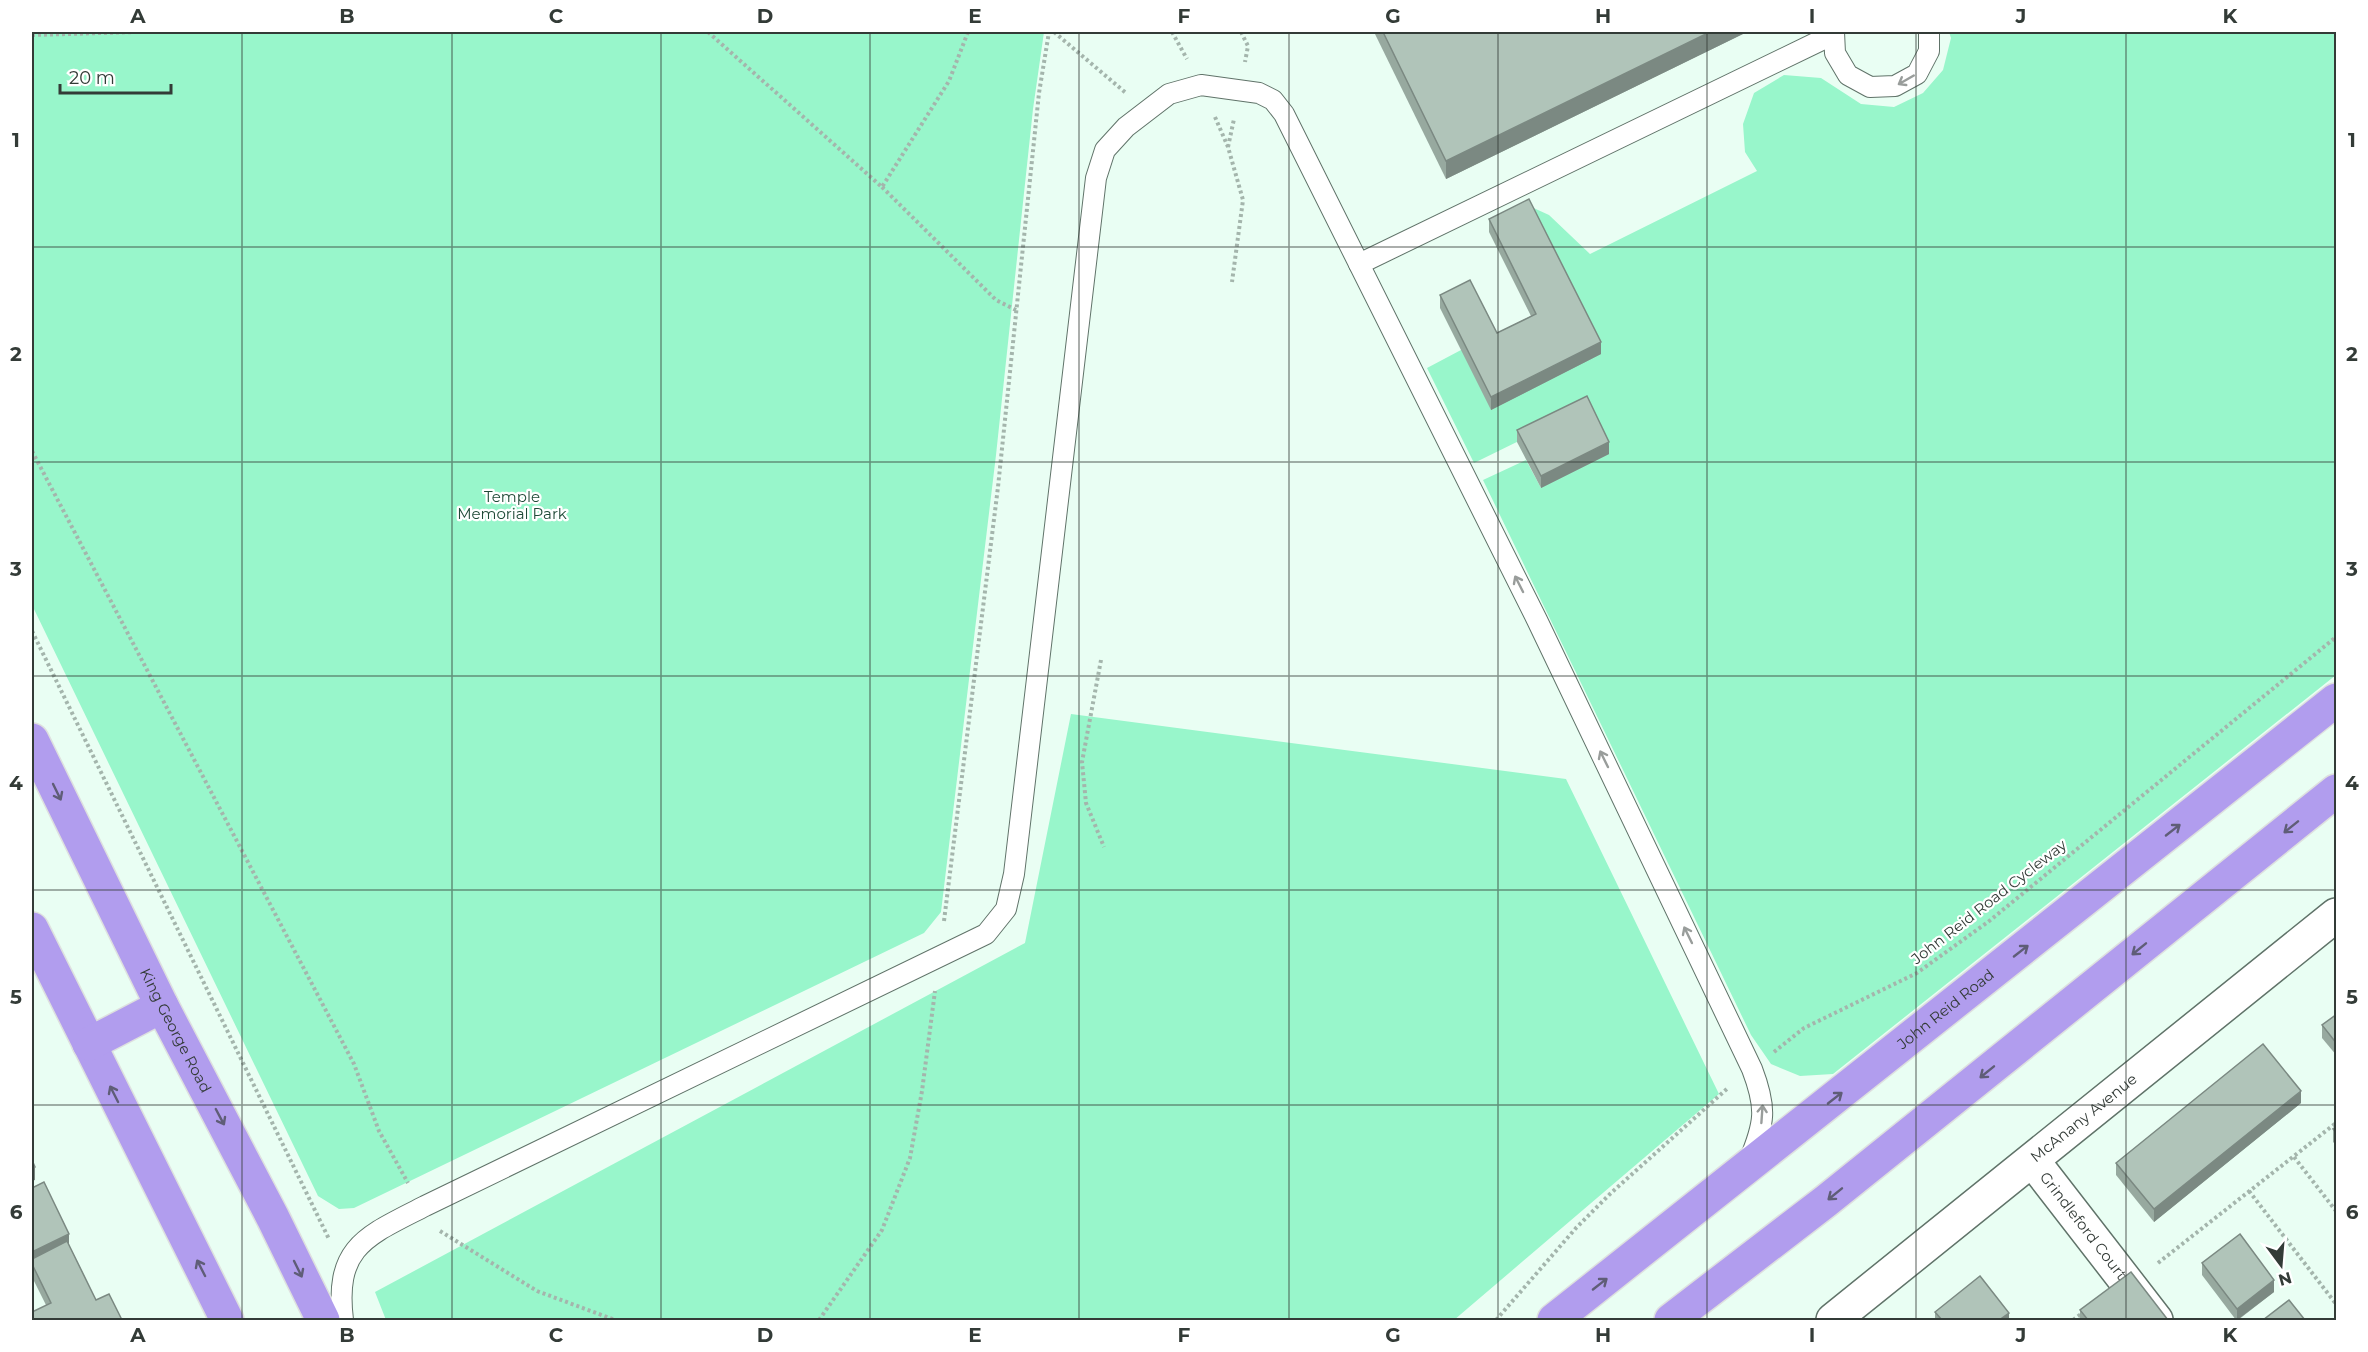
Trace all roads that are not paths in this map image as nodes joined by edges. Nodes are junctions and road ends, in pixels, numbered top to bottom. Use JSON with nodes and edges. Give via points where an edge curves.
{"nodes":[{"id":1,"x":1929,"y":32,"type":"edge"},
{"id":2,"x":1834,"y":33,"type":"edge"},
{"id":3,"x":1359,"y":264,"type":"junction"},
{"id":4,"x":2337,"y":700,"type":"edge"},
{"id":5,"x":32,"y":740,"type":"edge"},
{"id":6,"x":2337,"y":790,"type":"edge"},
{"id":7,"x":2337,"y":915,"type":"edge"},
{"id":8,"x":36,"y":950,"type":"edge"},
{"id":9,"x":162,"y":1006,"type":"junction"},
{"id":10,"x":89,"y":1044,"type":"junction"},
{"id":11,"x":2033,"y":1161,"type":"junction"},
{"id":12,"x":1746,"y":1169,"type":"junction"},
{"id":13,"x":227,"y":1320,"type":"edge"},
{"id":14,"x":323,"y":1320,"type":"edge"},
{"id":15,"x":343,"y":1320,"type":"edge"},
{"id":16,"x":1554,"y":1320,"type":"edge"},
{"id":17,"x":1671,"y":1320,"type":"edge"},
{"id":18,"x":1833,"y":1320,"type":"edge"},
{"id":19,"x":2156,"y":1320,"type":"edge"}],
"edges":[{"from":1,"to":2,"type":"lane","one_way":true,"via":[[1929,51],[1917,74],[1895,86],[1870,87],[1848,75],[1835,53]]},
{"from":2,"to":3,"type":"lane"},
{"from":12,"to":3,"type":"lane","one_way":true,"via":[[1763,1119],[1763,1099],[1752,1069],[1537,620]]},
{"from":3,"to":15,"type":"lane","via":[[1284,114],[1273,100],[1259,93],[1201,85],[1169,94],[1126,127],[1105,150],[1096,178],[1014,874],[1006,909],[986,934],[420,1199],[360,1245],[349,1259],[342,1279]]},
{"from":12,"to":4,"type":"highway","name":"John Reid Road","one_way":true},
{"from":5,"to":9,"type":"highway","name":"King George Road","one_way":true},
{"from":6,"to":17,"type":"highway","one_way":true,"via":[[1826,1201]]},
{"from":7,"to":11,"type":"street","name":"McAnany Avenue"},
{"from":8,"to":10,"type":"highway"},
{"from":9,"to":10,"type":"highway"},
{"from":9,"to":14,"type":"highway","name":"King George Road","one_way":true},
{"from":13,"to":10,"type":"highway","one_way":true},
{"from":11,"to":18,"type":"street","name":"McAnany Avenue"},
{"from":11,"to":19,"type":"street","name":"Grindleford Court"},
{"from":16,"to":12,"type":"highway","name":"John Reid Road","one_way":true}]}
